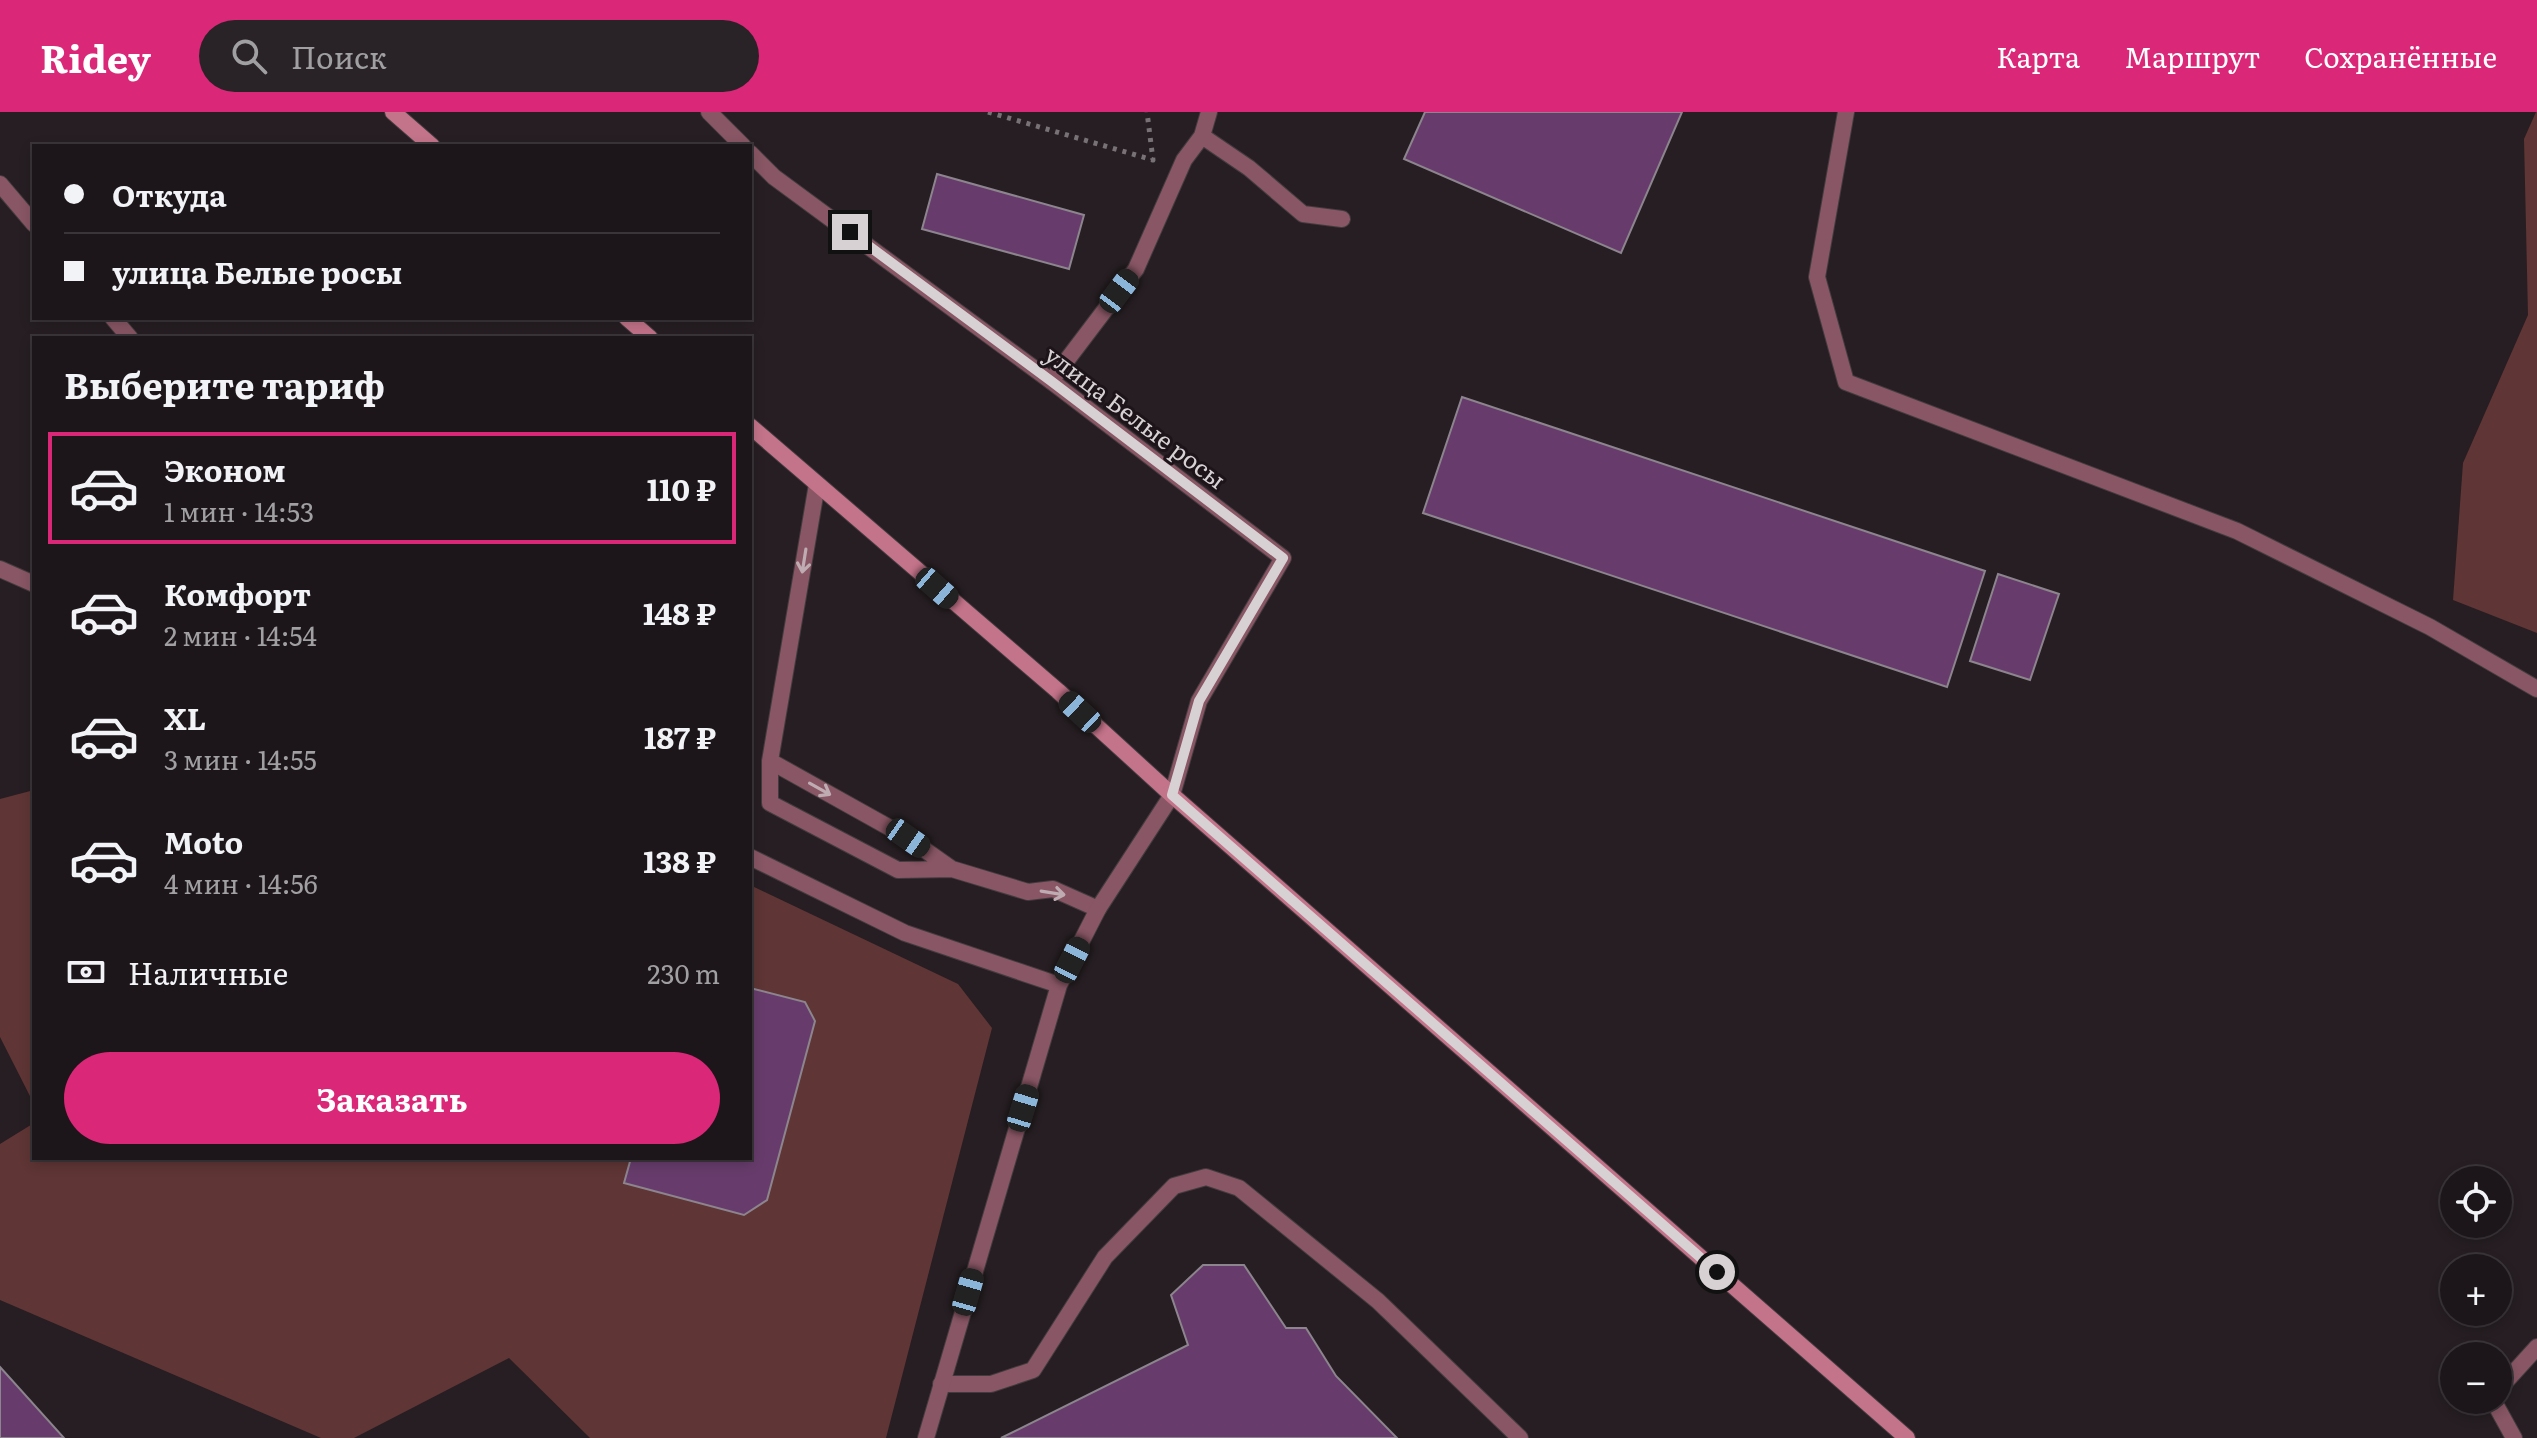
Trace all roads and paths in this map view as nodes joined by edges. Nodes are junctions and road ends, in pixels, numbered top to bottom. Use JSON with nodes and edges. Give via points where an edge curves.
{"nodes":[{"id":1,"x":393,"y":112,"type":"edge"},
{"id":2,"x":709,"y":112,"type":"edge"},
{"id":3,"x":988,"y":112,"type":"edge"},
{"id":4,"x":1147,"y":112,"type":"edge"},
{"id":5,"x":1209,"y":112,"type":"edge"},
{"id":6,"x":1846,"y":112,"type":"edge"},
{"id":7,"x":1202,"y":136,"type":"junction"},
{"id":8,"x":430,"y":144,"type":"edge"},
{"id":9,"x":741,"y":144,"type":"edge"},
{"id":10,"x":752,"y":155,"type":"edge"},
{"id":11,"x":0,"y":184,"type":"edge"},
{"id":12,"x":1342,"y":219,"type":"dead end"},
{"id":13,"x":32,"y":222,"type":"edge"},
{"id":14,"x":115,"y":320,"type":"edge"},
{"id":15,"x":629,"y":320,"type":"edge"},
{"id":16,"x":128,"y":336,"type":"edge"},
{"id":17,"x":648,"y":336,"type":"edge"},
{"id":18,"x":1051,"y":381,"type":"junction"},
{"id":19,"x":752,"y":428,"type":"edge"},
{"id":20,"x":817,"y":484,"type":"junction"},
{"id":21,"x":0,"y":569,"type":"edge"},
{"id":22,"x":32,"y":583,"type":"edge"},
{"id":23,"x":2537,"y":689,"type":"edge"},
{"id":24,"x":770,"y":761,"type":"junction"},
{"id":25,"x":1172,"y":795,"type":"junction"},
{"id":26,"x":752,"y":858,"type":"edge"},
{"id":27,"x":952,"y":869,"type":"junction"},
{"id":28,"x":1098,"y":909,"type":"junction"},
{"id":29,"x":1059,"y":985,"type":"junction"},
{"id":30,"x":2537,"y":1347,"type":"edge"},
{"id":31,"x":2512,"y":1375,"type":"edge"},
{"id":32,"x":941,"y":1384,"type":"junction"},
{"id":33,"x":2501,"y":1414,"type":"edge"},
{"id":34,"x":926,"y":1438,"type":"edge"},
{"id":35,"x":1520,"y":1438,"type":"edge"},
{"id":36,"x":1907,"y":1438,"type":"edge"},
{"id":37,"x":2514,"y":1438,"type":"edge"}],
"edges":[{"from":1,"to":8,"type":"main road"},
{"from":2,"to":9,"type":"street"},
{"from":3,"to":4,"type":"path","via":[[1153,160]]},
{"from":5,"to":7,"type":"street"},
{"from":6,"to":23,"type":"street","via":[[1817,277],[1846,382],[2237,531],[2430,627]]},
{"from":7,"to":12,"type":"street","via":[[1303,214]]},
{"from":7,"to":18,"type":"street","via":[[1184,160],[1136,269]]},
{"from":10,"to":18,"type":"street","name":"улица Белые росы","via":[[774,177]]},
{"from":11,"to":13,"type":"street"},
{"from":14,"to":16,"type":"street"},
{"from":15,"to":17,"type":"main road"},
{"from":18,"to":25,"type":"street","name":"улица Белые росы","via":[[1283,558],[1199,701]]},
{"from":19,"to":20,"type":"main road"},
{"from":20,"to":24,"type":"street","one_way":true},
{"from":20,"to":25,"type":"main road"},
{"from":21,"to":22,"type":"street"},
{"from":24,"to":27,"type":"street","one_way":true,"via":[[908,838]]},
{"from":24,"to":27,"type":"street","via":[[770,803],[898,870]]},
{"from":25,"to":28,"type":"street"},
{"from":25,"to":36,"type":"main road"},
{"from":26,"to":29,"type":"street","via":[[905,933]]},
{"from":27,"to":28,"type":"street","one_way":true,"via":[[1028,892],[1053,889]]},
{"from":28,"to":29,"type":"street"},
{"from":29,"to":32,"type":"street"},
{"from":30,"to":31,"type":"street"},
{"from":32,"to":34,"type":"street"},
{"from":32,"to":35,"type":"street","via":[[991,1384],[1033,1370],[1105,1257],[1174,1186],[1206,1177],[1239,1188],[1378,1301]]},
{"from":33,"to":37,"type":"street"}]}
